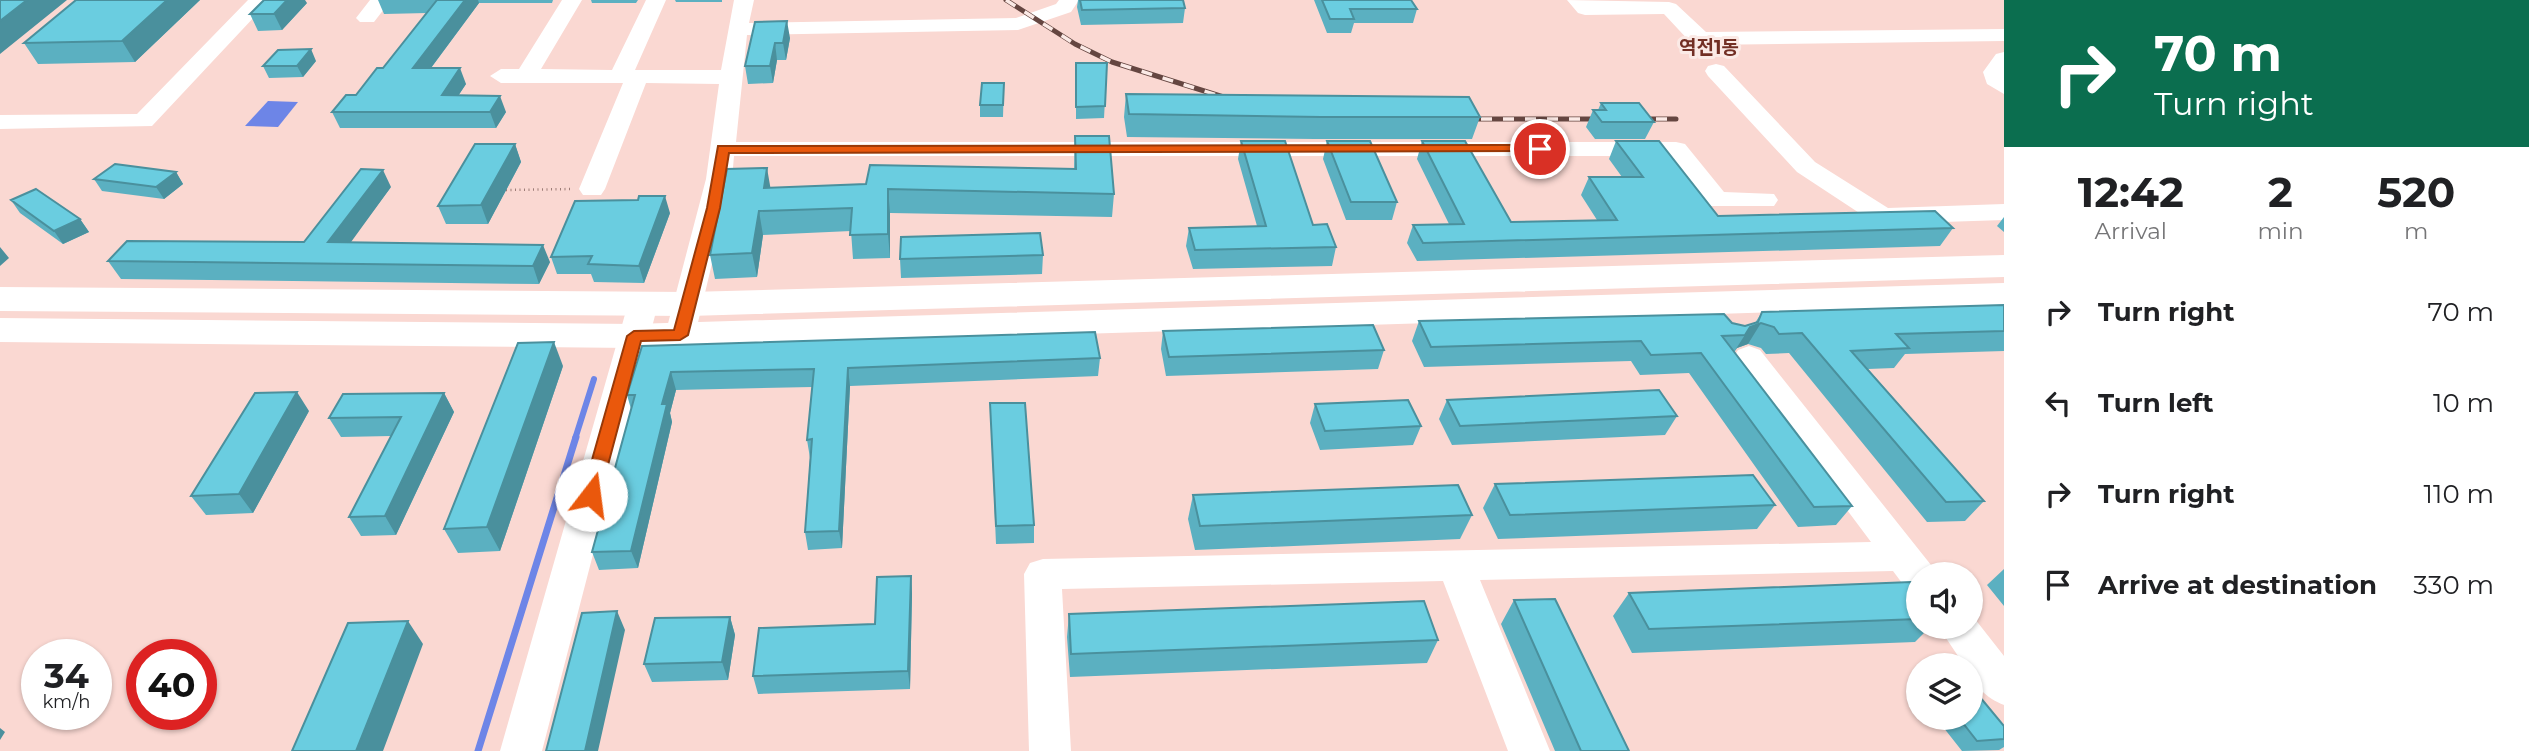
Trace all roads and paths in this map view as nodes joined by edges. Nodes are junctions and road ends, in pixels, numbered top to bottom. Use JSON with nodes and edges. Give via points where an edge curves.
{"nodes":[{"id":1,"x":260,"y":0,"type":"edge"},
{"id":2,"x":381,"y":0,"type":"edge"},
{"id":3,"x":572,"y":0,"type":"edge"},
{"id":4,"x":656,"y":0,"type":"edge"},
{"id":5,"x":744,"y":0,"type":"edge"},
{"id":6,"x":1069,"y":0,"type":"edge"},
{"id":7,"x":1577,"y":0,"type":"edge"},
{"id":8,"x":367,"y":18,"type":"dead end"},
{"id":9,"x":737,"y":30,"type":"junction"},
{"id":10,"x":2004,"y":35,"type":"edge"},
{"id":11,"x":2004,"y":60,"type":"edge"},
{"id":12,"x":1716,"y":71,"type":"dead end"},
{"id":13,"x":501,"y":76,"type":"dead end"},
{"id":14,"x":526,"y":76,"type":"junction"},
{"id":15,"x":629,"y":77,"type":"junction"},
{"id":16,"x":731,"y":77,"type":"junction"},
{"id":17,"x":2004,"y":87,"type":"edge"},
{"id":18,"x":0,"y":122,"type":"edge"},
{"id":19,"x":723,"y":149,"type":"junction"},
{"id":20,"x":592,"y":189,"type":"joint"},
{"id":21,"x":506,"y":190,"type":"dead end"},
{"id":22,"x":1765,"y":200,"type":"dead end"},
{"id":23,"x":2004,"y":212,"type":"edge"},
{"id":24,"x":2004,"y":266,"type":"edge"},
{"id":25,"x":1696,"y":288,"type":"junction"},
{"id":26,"x":2004,"y":294,"type":"edge"},
{"id":27,"x":0,"y":299,"type":"edge"},
{"id":28,"x":639,"y":320,"type":"junction"},
{"id":29,"x":684,"y":320,"type":"junction"},
{"id":30,"x":0,"y":330,"type":"edge"},
{"id":31,"x":1908,"y":562,"type":"edge"},
{"id":32,"x":1455,"y":565,"type":"junction"},
{"id":33,"x":1906,"y":566,"type":"edge"},
{"id":34,"x":1967,"y":639,"type":"edge"},
{"id":35,"x":2004,"y":687,"type":"edge"},
{"id":36,"x":522,"y":751,"type":"edge"},
{"id":37,"x":1050,"y":751,"type":"edge"},
{"id":38,"x":1529,"y":751,"type":"edge"}],
"edges":[{"from":1,"to":18,"type":"street","via":[[143,121]]},
{"from":2,"to":8,"type":"street"},
{"from":3,"to":14,"type":"street"},
{"from":4,"to":15,"type":"street"},
{"from":5,"to":9,"type":"street"},
{"from":6,"to":9,"type":"street","via":[[1065,8],[1018,24]]},
{"from":7,"to":10,"type":"street","via":[[1586,9],[1668,8],[1700,39]]},
{"from":9,"to":16,"type":"street"},
{"from":11,"to":17,"type":"street","via":[[1994,72]]},
{"from":12,"to":23,"type":"street","via":[[1806,167],[1882,216]]},
{"from":13,"to":14,"type":"street"},
{"from":14,"to":15,"type":"street"},
{"from":15,"to":16,"type":"street"},
{"from":15,"to":20,"type":"street"},
{"from":16,"to":19,"type":"street"},
{"from":19,"to":22,"type":"street","via":[[1676,149],[1717,200]]},
{"from":19,"to":29,"type":"street","via":[[714,208]]},
{"from":20,"to":21,"type":"path"},
{"from":24,"to":25,"type":"main road"},
{"from":25,"to":26,"type":"main road"},
{"from":25,"to":29,"type":"main road"},
{"from":25,"to":31,"type":"street"},
{"from":27,"to":28,"type":"main road"},
{"from":28,"to":29,"type":"main road"},
{"from":28,"to":30,"type":"main road"},
{"from":28,"to":36,"type":"street"},
{"from":32,"to":33,"type":"street"},
{"from":32,"to":37,"type":"street","via":[[1043,574]]},
{"from":32,"to":38,"type":"street"},
{"from":34,"to":35,"type":"street"}]}
